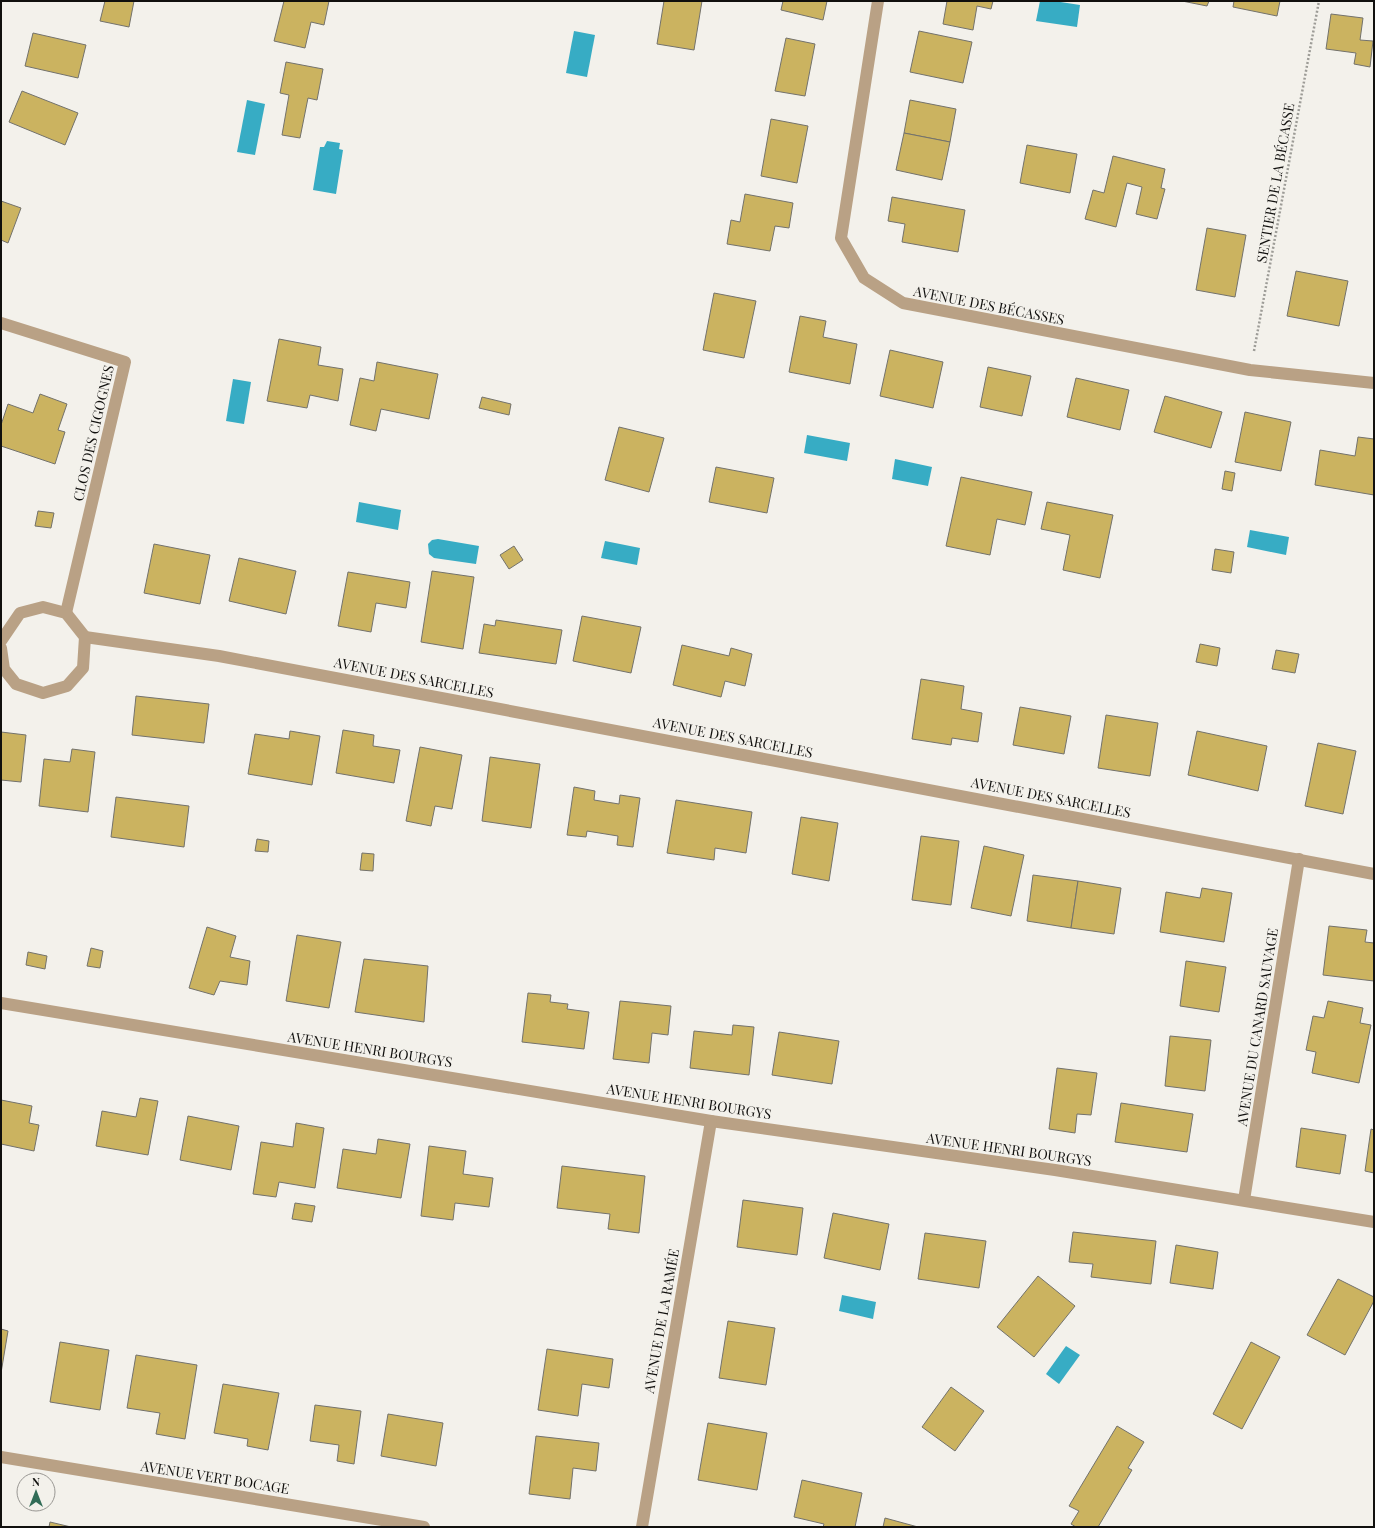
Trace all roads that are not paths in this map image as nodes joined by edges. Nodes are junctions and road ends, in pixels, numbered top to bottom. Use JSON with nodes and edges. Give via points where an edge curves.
{"nodes":[{"id":1,"x":878,"y":1,"type":"edge"},
{"id":2,"x":1,"y":323,"type":"edge"},
{"id":3,"x":1374,"y":383,"type":"edge"},
{"id":4,"x":66,"y":613,"type":"junction"},
{"id":5,"x":85,"y":637,"type":"junction"},
{"id":6,"x":1,"y":641,"type":"edge"},
{"id":7,"x":1,"y":648,"type":"edge"},
{"id":8,"x":2,"y":669,"type":"edge"},
{"id":9,"x":1299,"y":859,"type":"junction"},
{"id":10,"x":1374,"y":874,"type":"edge"},
{"id":11,"x":1,"y":1003,"type":"edge"},
{"id":12,"x":711,"y":1121,"type":"junction"},
{"id":13,"x":1244,"y":1200,"type":"junction"},
{"id":14,"x":1374,"y":1222,"type":"edge"},
{"id":15,"x":1,"y":1457,"type":"edge"},
{"id":16,"x":424,"y":1527,"type":"edge"},
{"id":17,"x":642,"y":1527,"type":"edge"}],
"edges":[{"from":1,"to":3,"type":"street","name":"AVENUE DES BÉCASSES","via":[[841,238],[864,278],[902,304],[1250,370]]},
{"from":2,"to":4,"type":"street","name":"CLOS DES CIGOGNES","via":[[125,362]]},
{"from":4,"to":5,"type":"street"},
{"from":4,"to":6,"type":"street","via":[[43,607],[20,613]]},
{"from":5,"to":8,"type":"street","via":[[82,668],[67,686],[43,694],[16,684]]},
{"from":5,"to":9,"type":"street","name":"AVENUE DES SARCELLES","via":[[219,656]]},
{"from":7,"to":8,"type":"street"},
{"from":9,"to":10,"type":"street","name":"AVENUE DES SARCELLES"},
{"from":9,"to":13,"type":"street","name":"AVENUE DU CANARD SAUVAGE"},
{"from":11,"to":12,"type":"street","name":"AVENUE HENRI BOURGYS"},
{"from":12,"to":13,"type":"street","name":"AVENUE HENRI BOURGYS"},
{"from":12,"to":17,"type":"street","name":"AVENUE DE LA RAMÉE"},
{"from":13,"to":14,"type":"street","name":"AVENUE HENRI BOURGYS"},
{"from":15,"to":16,"type":"street","name":"AVENUE VERT BOCAGE"}]}
